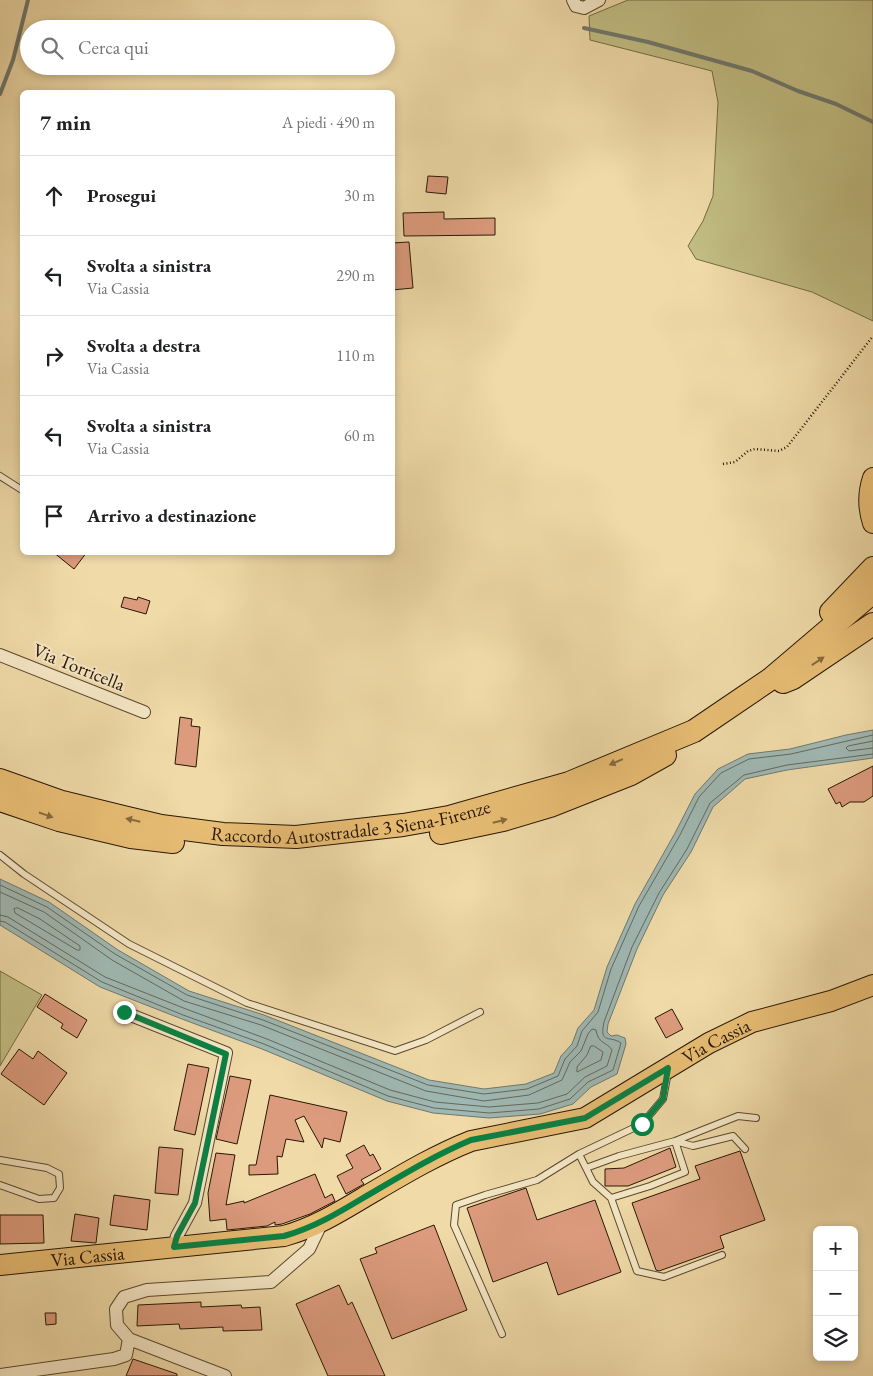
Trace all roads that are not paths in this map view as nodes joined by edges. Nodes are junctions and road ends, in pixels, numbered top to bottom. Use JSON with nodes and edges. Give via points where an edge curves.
{"nodes":[{"id":1,"x":573,"y":0,"type":"edge"},
{"id":2,"x":599,"y":0,"type":"edge"},
{"id":3,"x":0,"y":476,"type":"edge"},
{"id":4,"x":873,"y":478,"type":"edge"},
{"id":5,"x":20,"y":489,"type":"edge"},
{"id":6,"x":873,"y":523,"type":"edge"},
{"id":7,"x":873,"y":568,"type":"edge"},
{"id":8,"x":873,"y":592,"type":"edge"},
{"id":9,"x":873,"y":624,"type":"edge"},
{"id":10,"x":0,"y":655,"type":"edge"},
{"id":11,"x":728,"y":708,"type":"junction"},
{"id":12,"x":144,"y":712,"type":"dead end"},
{"id":13,"x":694,"y":730,"type":"junction"},
{"id":14,"x":0,"y":780,"type":"edge"},
{"id":15,"x":0,"y":800,"type":"edge"},
{"id":16,"x":0,"y":855,"type":"edge"},
{"id":17,"x":873,"y":985,"type":"edge"},
{"id":18,"x":124,"y":1012,"type":"dead end"},
{"id":19,"x":480,"y":1012,"type":"dead end"},
{"id":20,"x":668,"y":1068,"type":"junction"},
{"id":21,"x":756,"y":1118,"type":"dead end"},
{"id":22,"x":675,"y":1141,"type":"junction"},
{"id":23,"x":746,"y":1149,"type":"dead end"},
{"id":24,"x":580,"y":1154,"type":"junction"},
{"id":25,"x":0,"y":1160,"type":"edge"},
{"id":26,"x":586,"y":1168,"type":"junction"},
{"id":27,"x":0,"y":1185,"type":"edge"},
{"id":28,"x":611,"y":1198,"type":"junction"},
{"id":29,"x":322,"y":1222,"type":"junction"},
{"id":30,"x":174,"y":1247,"type":"junction"},
{"id":31,"x":722,"y":1255,"type":"dead end"},
{"id":32,"x":0,"y":1265,"type":"edge"},
{"id":33,"x":502,"y":1334,"type":"dead end"},
{"id":34,"x":129,"y":1339,"type":"junction"},
{"id":35,"x":0,"y":1375,"type":"edge"},
{"id":36,"x":225,"y":1376,"type":"edge"}],
"edges":[{"from":1,"to":2,"type":"street","via":[[576,6],[584,8]]},
{"from":3,"to":5,"type":"lane"},
{"from":4,"to":6,"type":"main road","via":[[869,489],[869,512]]},
{"from":7,"to":11,"type":"highway","via":[[807,637]]},
{"from":8,"to":11,"type":"highway","name":"Raccordo Autostradale 3 Siena-Firenze","via":[[772,678]]},
{"from":11,"to":9,"type":"highway","one_way":true,"via":[[793,678]]},
{"from":10,"to":12,"type":"street","name":"Via Torricella"},
{"from":11,"to":13,"type":"highway","name":"Raccordo Autostradale 3 Siena-Firenze"},
{"from":13,"to":14,"type":"highway","name":"Raccordo Autostradale 3 Siena-Firenze","one_way":true,"via":[[569,783],[449,817],[296,837],[223,834],[161,826],[62,802]]},
{"from":15,"to":13,"type":"highway","name":"Raccordo Autostradale 3 Siena-Firenze","one_way":true,"via":[[59,820],[131,837],[210,846],[330,848],[428,836],[550,806],[631,774],[660,758]]},
{"from":16,"to":19,"type":"lane","via":[[130,944],[247,1003],[396,1051],[426,1040]]},
{"from":17,"to":20,"type":"main road","name":"Via Cassia","via":[[831,1002],[752,1022]]},
{"from":18,"to":30,"type":"street","via":[[226,1054],[195,1203]]},
{"from":20,"to":24,"type":"lane","via":[[663,1099],[642,1124]]},
{"from":20,"to":29,"type":"main road","name":"Via Cassia","via":[[585,1118],[471,1140],[456,1146]]},
{"from":21,"to":22,"type":"lane","via":[[738,1116]]},
{"from":22,"to":23,"type":"lane","via":[[692,1146],[733,1136]]},
{"from":22,"to":26,"type":"lane"},
{"from":22,"to":28,"type":"lane","via":[[685,1172]]},
{"from":24,"to":26,"type":"lane"},
{"from":24,"to":33,"type":"lane","via":[[537,1180],[456,1205],[454,1225]]},
{"from":25,"to":27,"type":"lane","via":[[47,1168],[59,1174],[60,1188],[54,1198],[39,1199]]},
{"from":26,"to":28,"type":"lane","via":[[593,1182]]},
{"from":28,"to":31,"type":"lane","via":[[637,1271],[664,1277]]},
{"from":29,"to":30,"type":"main road","name":"Via Cassia","via":[[284,1236]]},
{"from":29,"to":34,"type":"street","via":[[309,1249],[271,1282],[147,1290],[124,1297],[116,1309],[117,1325]]},
{"from":30,"to":32,"type":"main road","name":"Via Cassia"},
{"from":34,"to":35,"type":"street","via":[[126,1355],[114,1359]]},
{"from":34,"to":36,"type":"street"}]}
